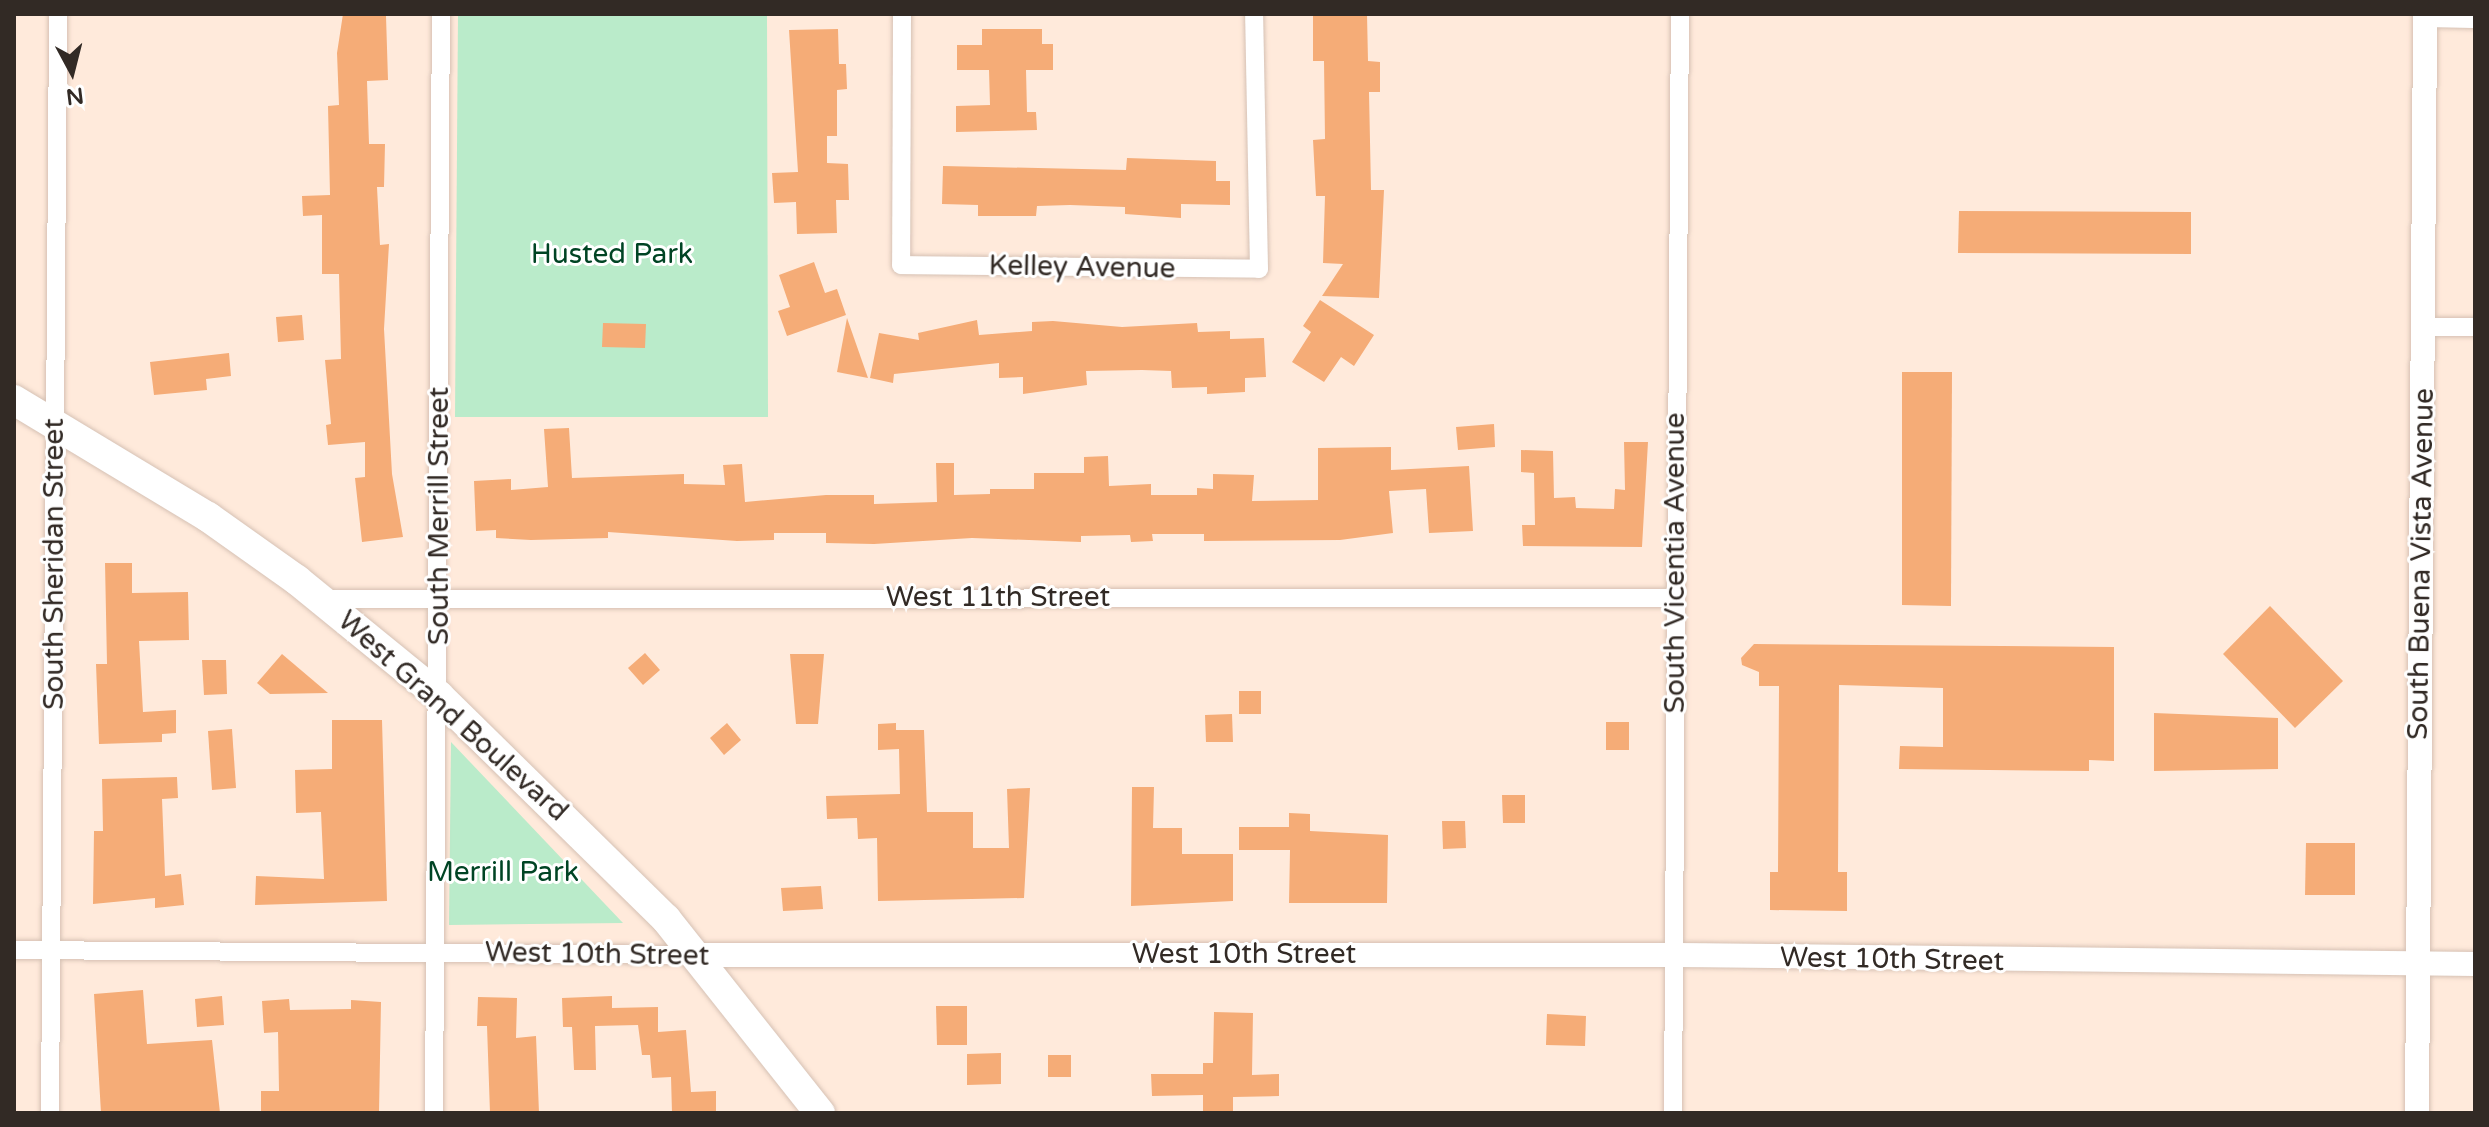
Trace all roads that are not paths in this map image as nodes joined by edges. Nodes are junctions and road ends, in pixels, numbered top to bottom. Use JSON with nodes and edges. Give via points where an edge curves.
{"nodes":[{"id":1,"x":58,"y":14,"type":"edge"},
{"id":2,"x":441,"y":14,"type":"edge"},
{"id":3,"x":902,"y":14,"type":"edge"},
{"id":4,"x":1254,"y":14,"type":"edge"},
{"id":5,"x":1680,"y":14,"type":"edge"},
{"id":6,"x":2425,"y":16,"type":"edge"},
{"id":7,"x":2475,"y":19,"type":"edge"},
{"id":8,"x":2424,"y":327,"type":"junction"},
{"id":9,"x":2475,"y":327,"type":"edge"},
{"id":10,"x":14,"y":400,"type":"edge"},
{"id":11,"x":55,"y":423,"type":"junction"},
{"id":12,"x":438,"y":596,"type":"junction"},
{"id":13,"x":1674,"y":598,"type":"junction"},
{"id":14,"x":322,"y":599,"type":"junction"},
{"id":15,"x":439,"y":696,"type":"junction"},
{"id":16,"x":14,"y":950,"type":"edge"},
{"id":17,"x":51,"y":951,"type":"junction"},
{"id":18,"x":436,"y":953,"type":"junction"},
{"id":19,"x":698,"y":955,"type":"junction"},
{"id":20,"x":1675,"y":955,"type":"junction"},
{"id":21,"x":2418,"y":964,"type":"junction"},
{"id":22,"x":2475,"y":964,"type":"edge"},
{"id":23,"x":50,"y":1113,"type":"edge"},
{"id":24,"x":434,"y":1113,"type":"edge"},
{"id":25,"x":820,"y":1113,"type":"edge"},
{"id":26,"x":1673,"y":1113,"type":"edge"},
{"id":27,"x":2417,"y":1113,"type":"edge"}],
"edges":[{"from":1,"to":11,"type":"street","name":"South Sheridan Street"},
{"from":2,"to":12,"type":"street","name":"South Merrill Street"},
{"from":3,"to":4,"type":"street","name":"Kelley Avenue","via":[[901,265],[1259,269]]},
{"from":5,"to":13,"type":"street","name":"South Vicentia Avenue"},
{"from":6,"to":7,"type":"street"},
{"from":6,"to":8,"type":"street","name":"South Buena Vista Avenue"},
{"from":8,"to":9,"type":"street"},
{"from":8,"to":21,"type":"street","name":"South Buena Vista Avenue"},
{"from":10,"to":11,"type":"main road","name":"West Grand Boulevard"},
{"from":11,"to":14,"type":"main road","name":"West Grand Boulevard","via":[[208,517]]},
{"from":11,"to":17,"type":"street","name":"South Sheridan Street"},
{"from":12,"to":13,"type":"street","name":"West 11th Street"},
{"from":12,"to":14,"type":"street","name":"West 11th Street"},
{"from":12,"to":15,"type":"street","name":"South Merrill Street"},
{"from":13,"to":20,"type":"street","name":"South Vicentia Avenue"},
{"from":14,"to":15,"type":"main road","name":"West Grand Boulevard"},
{"from":15,"to":18,"type":"street","name":"South Merrill Street"},
{"from":15,"to":19,"type":"main road","name":"West Grand Boulevard","via":[[615,864]]},
{"from":16,"to":17,"type":"street","name":"West 10th Street"},
{"from":17,"to":18,"type":"street","name":"West 10th Street"},
{"from":17,"to":23,"type":"street","name":"South Sheridan Street"},
{"from":18,"to":19,"type":"street","name":"West 10th Street"},
{"from":18,"to":24,"type":"street","name":"South Merrill Street"},
{"from":19,"to":20,"type":"street","name":"West 10th Street"},
{"from":19,"to":25,"type":"main road","name":"West Grand Boulevard"},
{"from":20,"to":21,"type":"street","name":"West 10th Street"},
{"from":20,"to":26,"type":"street","name":"South Vicentia Avenue"},
{"from":21,"to":22,"type":"street","name":"West 10th Street"},
{"from":21,"to":27,"type":"street","name":"South Buena Vista Avenue"}]}
